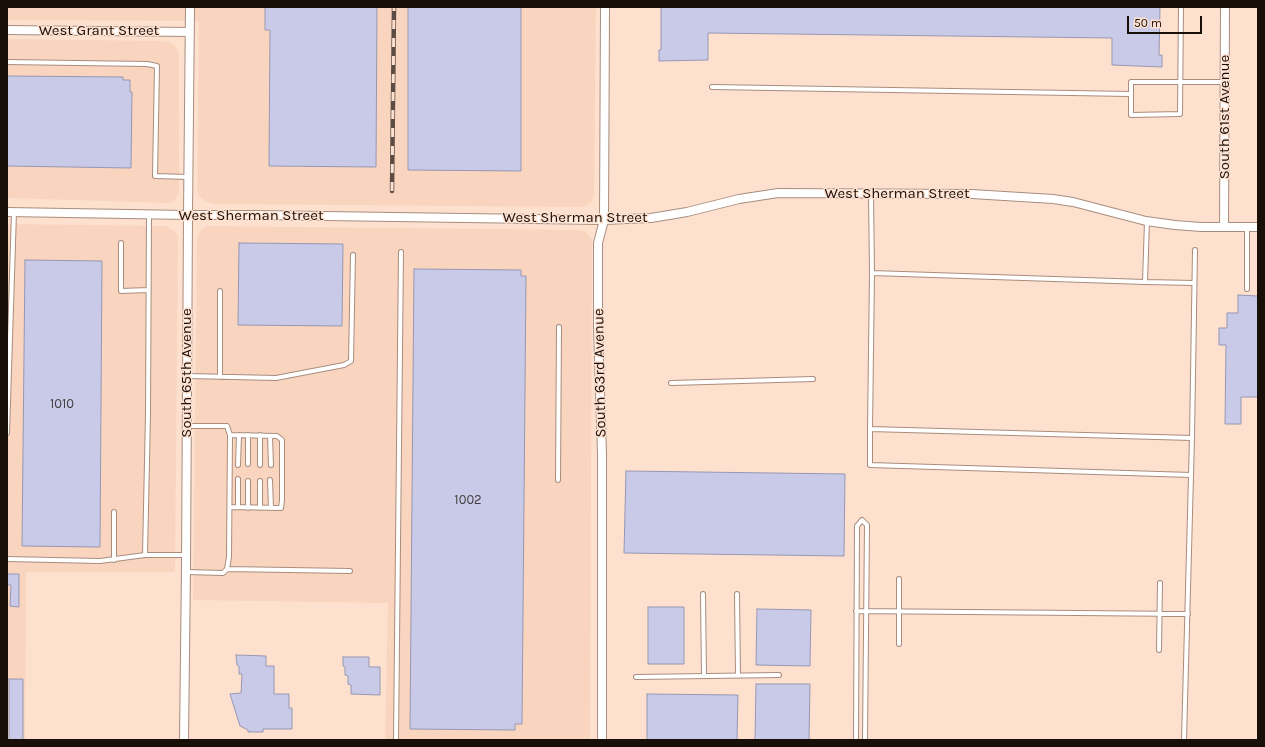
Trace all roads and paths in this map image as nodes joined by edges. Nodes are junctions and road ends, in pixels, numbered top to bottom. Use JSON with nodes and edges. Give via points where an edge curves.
{"nodes":[{"id":1,"x":190,"y":7,"type":"edge"},
{"id":2,"x":605,"y":7,"type":"edge"},
{"id":3,"x":1181,"y":7,"type":"edge"},
{"id":4,"x":1225,"y":7,"type":"edge"},
{"id":5,"x":7,"y":30,"type":"edge"},
{"id":6,"x":190,"y":32,"type":"junction"},
{"id":7,"x":7,"y":62,"type":"edge"},
{"id":8,"x":1181,"y":82,"type":"junction"},
{"id":9,"x":1226,"y":82,"type":"junction"},
{"id":10,"x":712,"y":87,"type":"dead end"},
{"id":11,"x":1131,"y":94,"type":"junction"},
{"id":12,"x":189,"y":177,"type":"junction"},
{"id":13,"x":871,"y":194,"type":"junction"},
{"id":14,"x":10,"y":212,"type":"edge"},
{"id":15,"x":149,"y":214,"type":"junction"},
{"id":16,"x":188,"y":216,"type":"junction"},
{"id":17,"x":604,"y":220,"type":"junction"},
{"id":18,"x":1147,"y":221,"type":"junction"},
{"id":19,"x":1224,"y":227,"type":"junction"},
{"id":20,"x":1247,"y":227,"type":"junction"},
{"id":21,"x":1258,"y":227,"type":"edge"},
{"id":22,"x":122,"y":243,"type":"dead end"},
{"id":23,"x":1194,"y":250,"type":"dead end"},
{"id":24,"x":401,"y":252,"type":"dead end"},
{"id":25,"x":353,"y":254,"type":"dead end"},
{"id":26,"x":872,"y":273,"type":"junction"},
{"id":27,"x":1145,"y":282,"type":"junction"},
{"id":28,"x":1194,"y":283,"type":"junction"},
{"id":29,"x":1247,"y":289,"type":"dead end"},
{"id":30,"x":148,"y":290,"type":"junction"},
{"id":31,"x":220,"y":291,"type":"dead end"},
{"id":32,"x":559,"y":327,"type":"dead end"},
{"id":33,"x":188,"y":376,"type":"junction"},
{"id":34,"x":220,"y":377,"type":"junction"},
{"id":35,"x":813,"y":379,"type":"dead end"},
{"id":36,"x":671,"y":383,"type":"dead end"},
{"id":37,"x":187,"y":426,"type":"junction"},
{"id":38,"x":870,"y":429,"type":"junction"},
{"id":39,"x":7,"y":433,"type":"edge"},
{"id":40,"x":230,"y":435,"type":"junction"},
{"id":41,"x":239,"y":435,"type":"junction"},
{"id":42,"x":248,"y":435,"type":"junction"},
{"id":43,"x":260,"y":435,"type":"junction"},
{"id":44,"x":270,"y":436,"type":"junction"},
{"id":45,"x":1192,"y":438,"type":"junction"},
{"id":46,"x":238,"y":464,"type":"dead end"},
{"id":47,"x":248,"y":464,"type":"dead end"},
{"id":48,"x":260,"y":465,"type":"dead end"},
{"id":49,"x":271,"y":465,"type":"dead end"},
{"id":50,"x":1191,"y":475,"type":"junction"},
{"id":51,"x":238,"y":480,"type":"dead end"},
{"id":52,"x":270,"y":480,"type":"dead end"},
{"id":53,"x":558,"y":480,"type":"dead end"},
{"id":54,"x":248,"y":481,"type":"dead end"},
{"id":55,"x":260,"y":481,"type":"dead end"},
{"id":56,"x":230,"y":507,"type":"junction"},
{"id":57,"x":238,"y":507,"type":"junction"},
{"id":58,"x":248,"y":508,"type":"junction"},
{"id":59,"x":260,"y":508,"type":"junction"},
{"id":60,"x":271,"y":508,"type":"junction"},
{"id":61,"x":114,"y":512,"type":"dead end"},
{"id":62,"x":145,"y":555,"type":"junction"},
{"id":63,"x":186,"y":555,"type":"junction"},
{"id":64,"x":7,"y":559,"type":"edge"},
{"id":65,"x":114,"y":560,"type":"junction"},
{"id":66,"x":227,"y":569,"type":"junction"},
{"id":67,"x":350,"y":571,"type":"dead end"},
{"id":68,"x":186,"y":572,"type":"junction"},
{"id":69,"x":899,"y":579,"type":"dead end"},
{"id":70,"x":1160,"y":583,"type":"dead end"},
{"id":71,"x":703,"y":594,"type":"dead end"},
{"id":72,"x":737,"y":594,"type":"dead end"},
{"id":73,"x":856,"y":611,"type":"junction"},
{"id":74,"x":866,"y":611,"type":"junction"},
{"id":75,"x":899,"y":611,"type":"junction"},
{"id":76,"x":1159,"y":613,"type":"junction"},
{"id":77,"x":1188,"y":614,"type":"junction"},
{"id":78,"x":899,"y":644,"type":"dead end"},
{"id":79,"x":1159,"y":650,"type":"dead end"},
{"id":80,"x":779,"y":675,"type":"dead end"},
{"id":81,"x":704,"y":676,"type":"junction"},
{"id":82,"x":738,"y":676,"type":"junction"},
{"id":83,"x":636,"y":677,"type":"dead end"},
{"id":84,"x":184,"y":740,"type":"edge"},
{"id":85,"x":396,"y":740,"type":"edge"},
{"id":86,"x":602,"y":740,"type":"edge"},
{"id":87,"x":856,"y":740,"type":"edge"},
{"id":88,"x":865,"y":740,"type":"edge"},
{"id":89,"x":1184,"y":740,"type":"edge"}],
"edges":[{"from":1,"to":6,"type":"street","name":"South 65th Avenue"},
{"from":2,"to":17,"type":"street","name":"South 63rd Avenue"},
{"from":3,"to":8,"type":"lane"},
{"from":4,"to":9,"type":"street","name":"South 61st Avenue"},
{"from":5,"to":6,"type":"street","name":"West Grant Street"},
{"from":6,"to":12,"type":"street","name":"South 65th Avenue"},
{"from":7,"to":12,"type":"lane","via":[[157,66],[155,176]]},
{"from":8,"to":9,"type":"lane"},
{"from":8,"to":11,"type":"lane","via":[[1131,82]]},
{"from":8,"to":11,"type":"lane","via":[[1180,114],[1131,114]]},
{"from":9,"to":19,"type":"street","name":"South 61st Avenue"},
{"from":10,"to":11,"type":"lane"},
{"from":12,"to":16,"type":"street","name":"South 65th Avenue"},
{"from":13,"to":17,"type":"street","name":"West Sherman Street","via":[[778,193],[651,218]]},
{"from":13,"to":18,"type":"street","name":"West Sherman Street","via":[[972,194],[1053,198]]},
{"from":13,"to":26,"type":"lane"},
{"from":14,"to":15,"type":"street","name":"West Sherman Street"},
{"from":14,"to":39,"type":"lane"},
{"from":15,"to":16,"type":"street","name":"West Sherman Street"},
{"from":15,"to":30,"type":"lane"},
{"from":16,"to":17,"type":"street","name":"West Sherman Street"},
{"from":16,"to":33,"type":"street","name":"South 65th Avenue"},
{"from":17,"to":86,"type":"street","name":"South 63rd Avenue","via":[[598,243],[602,462]]},
{"from":18,"to":19,"type":"street","name":"West Sherman Street"},
{"from":18,"to":27,"type":"lane"},
{"from":19,"to":20,"type":"street","name":"West Sherman Street"},
{"from":20,"to":21,"type":"street","name":"West Sherman Street"},
{"from":20,"to":29,"type":"lane"},
{"from":22,"to":30,"type":"lane","via":[[121,291]]},
{"from":23,"to":28,"type":"lane"},
{"from":24,"to":85,"type":"lane"},
{"from":25,"to":34,"type":"lane","via":[[351,361],[344,365],[276,378]]},
{"from":26,"to":27,"type":"lane"},
{"from":26,"to":38,"type":"lane"},
{"from":27,"to":28,"type":"lane"},
{"from":28,"to":45,"type":"lane"},
{"from":30,"to":62,"type":"lane"},
{"from":31,"to":34,"type":"lane"},
{"from":32,"to":53,"type":"lane"},
{"from":33,"to":34,"type":"lane"},
{"from":33,"to":37,"type":"street","name":"South 65th Avenue"},
{"from":35,"to":36,"type":"lane"},
{"from":37,"to":40,"type":"lane","via":[[227,426]]},
{"from":37,"to":63,"type":"street","name":"South 65th Avenue"},
{"from":38,"to":45,"type":"lane"},
{"from":38,"to":50,"type":"lane","via":[[870,465]]},
{"from":40,"to":41,"type":"lane"},
{"from":40,"to":56,"type":"lane"},
{"from":41,"to":42,"type":"lane"},
{"from":41,"to":46,"type":"lane"},
{"from":42,"to":43,"type":"lane"},
{"from":42,"to":47,"type":"lane"},
{"from":43,"to":44,"type":"lane"},
{"from":43,"to":48,"type":"lane"},
{"from":44,"to":49,"type":"lane"},
{"from":44,"to":60,"type":"lane","via":[[277,436],[282,440],[281,508]]},
{"from":45,"to":50,"type":"lane"},
{"from":50,"to":77,"type":"lane"},
{"from":51,"to":57,"type":"lane"},
{"from":52,"to":60,"type":"lane"},
{"from":54,"to":58,"type":"lane"},
{"from":55,"to":59,"type":"lane"},
{"from":56,"to":57,"type":"lane"},
{"from":56,"to":66,"type":"lane","via":[[230,557]]},
{"from":57,"to":58,"type":"lane"},
{"from":58,"to":59,"type":"lane"},
{"from":59,"to":60,"type":"lane"},
{"from":61,"to":65,"type":"lane"},
{"from":62,"to":63,"type":"lane"},
{"from":62,"to":65,"type":"lane"},
{"from":63,"to":68,"type":"street","name":"South 65th Avenue"},
{"from":64,"to":65,"type":"lane","via":[[100,562]]},
{"from":66,"to":67,"type":"lane"},
{"from":66,"to":68,"type":"lane","via":[[223,573]]},
{"from":68,"to":84,"type":"street","name":"South 65th Avenue"},
{"from":69,"to":75,"type":"lane"},
{"from":70,"to":76,"type":"lane"},
{"from":71,"to":81,"type":"lane"},
{"from":72,"to":82,"type":"lane"},
{"from":73,"to":74,"type":"lane"},
{"from":73,"to":74,"type":"lane","via":[[857,526],[862,520],[867,525]]},
{"from":73,"to":87,"type":"lane"},
{"from":74,"to":75,"type":"lane"},
{"from":74,"to":88,"type":"lane"},
{"from":75,"to":76,"type":"lane"},
{"from":75,"to":78,"type":"lane"},
{"from":76,"to":77,"type":"lane"},
{"from":76,"to":79,"type":"lane"},
{"from":77,"to":89,"type":"lane"},
{"from":80,"to":82,"type":"lane"},
{"from":81,"to":82,"type":"lane"},
{"from":81,"to":83,"type":"lane"}]}
